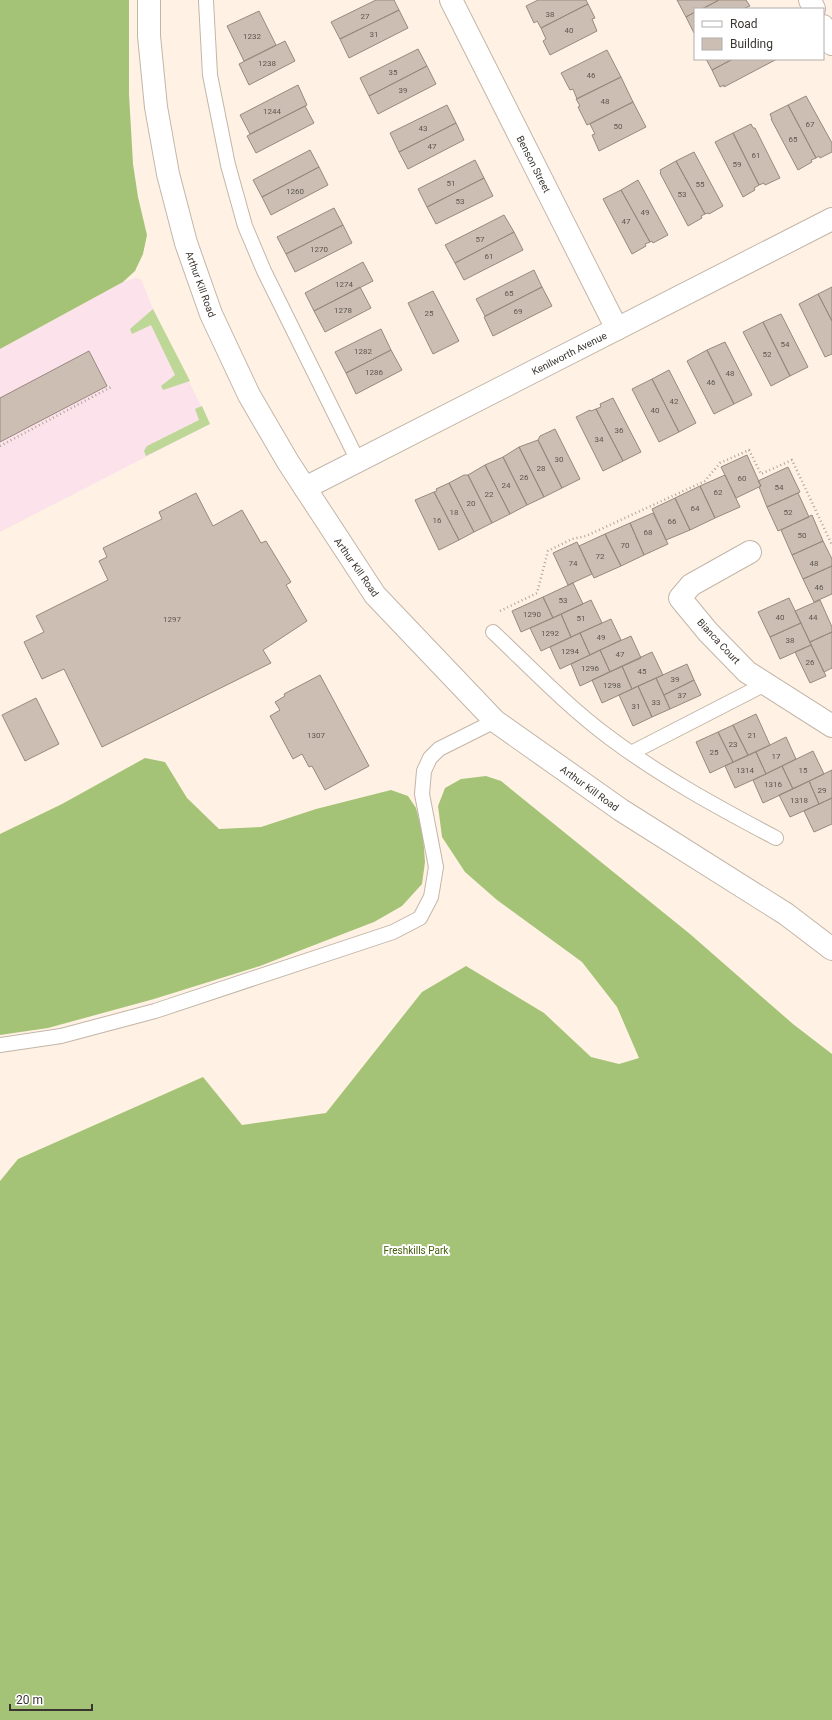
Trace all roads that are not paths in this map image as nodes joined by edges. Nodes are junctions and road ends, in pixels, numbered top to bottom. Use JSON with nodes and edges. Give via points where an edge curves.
{"nodes":[{"id":1,"x":149,"y":0,"type":"edge"},
{"id":2,"x":451,"y":0,"type":"edge"},
{"id":3,"x":206,"y":1,"type":"dead end"},
{"id":4,"x":824,"y":28,"type":"edge"},
{"id":5,"x":832,"y":44,"type":"edge"},
{"id":6,"x":832,"y":219,"type":"edge"},
{"id":7,"x":617,"y":329,"type":"junction"},
{"id":8,"x":358,"y":461,"type":"junction"},
{"id":9,"x":305,"y":488,"type":"junction"},
{"id":10,"x":750,"y":552,"type":"dead end"},
{"id":11,"x":493,"y":632,"type":"dead end"},
{"id":12,"x":765,"y":684,"type":"junction"},
{"id":13,"x":495,"y":721,"type":"junction"},
{"id":14,"x":832,"y":726,"type":"edge"},
{"id":15,"x":631,"y":752,"type":"junction"},
{"id":16,"x":776,"y":838,"type":"dead end"},
{"id":17,"x":832,"y":949,"type":"edge"},
{"id":18,"x":0,"y":1045,"type":"edge"}],
"edges":[{"from":1,"to":9,"type":"street","name":"Arthur Kill Road","via":[[149,36],[156,107],[168,174],[186,243],[211,314],[249,395]]},
{"from":2,"to":7,"type":"street","name":"Benson Street"},
{"from":3,"to":8,"type":"lane","via":[[210,75],[228,165],[245,226],[264,271]]},
{"from":4,"to":5,"type":"street"},
{"from":6,"to":7,"type":"street","name":"Kenilworth Avenue"},
{"from":7,"to":8,"type":"street","name":"Kenilworth Avenue"},
{"from":8,"to":9,"type":"street","name":"Kenilworth Avenue"},
{"from":9,"to":13,"type":"street","name":"Arthur Kill Road","via":[[375,595]]},
{"from":10,"to":12,"type":"street","name":"Bianca Court","via":[[691,585],[680,598],[708,632],[747,672]]},
{"from":11,"to":15,"type":"lane","via":[[565,700]]},
{"from":12,"to":14,"type":"street","name":"Bianca Court"},
{"from":12,"to":15,"type":"lane"},
{"from":13,"to":17,"type":"street","name":"Arthur Kill Road","via":[[620,810],[786,914]]},
{"from":13,"to":18,"type":"lane","via":[[439,749],[430,758],[424,771],[422,794],[436,867],[431,897],[420,918],[393,932],[156,1011],[61,1036]]},
{"from":15,"to":16,"type":"lane","via":[[714,805]]}]}
